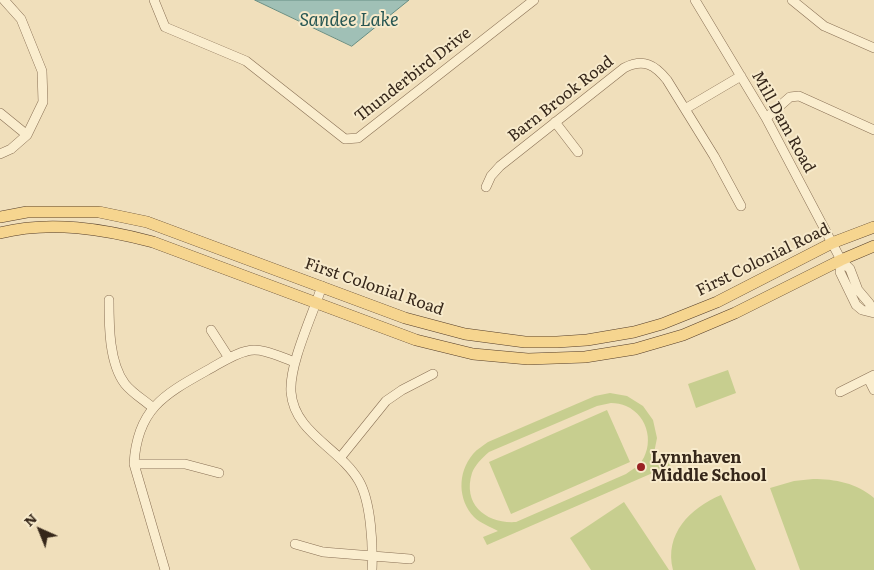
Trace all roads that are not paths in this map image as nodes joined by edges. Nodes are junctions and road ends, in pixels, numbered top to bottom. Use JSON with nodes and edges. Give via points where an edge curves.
{"nodes":[{"id":1,"x":4,"y":0,"type":"edge"},
{"id":2,"x":154,"y":0,"type":"edge"},
{"id":3,"x":534,"y":0,"type":"edge"},
{"id":4,"x":695,"y":0,"type":"edge"},
{"id":5,"x":792,"y":0,"type":"edge"},
{"id":6,"x":874,"y":48,"type":"edge"},
{"id":7,"x":741,"y":76,"type":"junction"},
{"id":8,"x":686,"y":108,"type":"junction"},
{"id":9,"x":0,"y":113,"type":"edge"},
{"id":10,"x":766,"y":118,"type":"junction"},
{"id":11,"x":555,"y":122,"type":"junction"},
{"id":12,"x":874,"y":130,"type":"edge"},
{"id":13,"x":27,"y":135,"type":"junction"},
{"id":14,"x":578,"y":152,"type":"dead end"},
{"id":15,"x":0,"y":154,"type":"edge"},
{"id":16,"x":486,"y":187,"type":"dead end"},
{"id":17,"x":741,"y":206,"type":"dead end"},
{"id":18,"x":0,"y":217,"type":"edge"},
{"id":19,"x":874,"y":227,"type":"edge"},
{"id":20,"x":0,"y":233,"type":"edge"},
{"id":21,"x":832,"y":243,"type":"junction"},
{"id":22,"x":874,"y":246,"type":"edge"},
{"id":23,"x":841,"y":260,"type":"junction"},
{"id":24,"x":322,"y":286,"type":"junction"},
{"id":25,"x":110,"y":300,"type":"dead end"},
{"id":26,"x":317,"y":303,"type":"junction"},
{"id":27,"x":874,"y":312,"type":"edge"},
{"id":28,"x":211,"y":330,"type":"dead end"},
{"id":29,"x":229,"y":358,"type":"junction"},
{"id":30,"x":295,"y":362,"type":"junction"},
{"id":31,"x":432,"y":374,"type":"dead end"},
{"id":32,"x":871,"y":376,"type":"edge"},
{"id":33,"x":874,"y":390,"type":"edge"},
{"id":34,"x":840,"y":392,"type":"dead end"},
{"id":35,"x":152,"y":407,"type":"junction"},
{"id":36,"x":340,"y":458,"type":"junction"},
{"id":37,"x":134,"y":464,"type":"junction"},
{"id":38,"x":219,"y":473,"type":"dead end"},
{"id":39,"x":295,"y":544,"type":"dead end"},
{"id":40,"x":372,"y":557,"type":"junction"},
{"id":41,"x":410,"y":559,"type":"dead end"},
{"id":42,"x":165,"y":570,"type":"edge"},
{"id":43,"x":372,"y":570,"type":"edge"}],
"edges":[{"from":1,"to":13,"type":"street","via":[[20,18],[42,71],[43,102]]},
{"from":2,"to":3,"type":"street","name":"Thunderbird Drive","via":[[164,27],[246,61],[345,139],[358,138]]},
{"from":4,"to":7,"type":"street","name":"Mill Dam Road"},
{"from":5,"to":6,"type":"street","via":[[824,26]]},
{"from":7,"to":8,"type":"street"},
{"from":7,"to":10,"type":"street","name":"Mill Dam Road"},
{"from":8,"to":11,"type":"street","name":"Barn Brook Road","via":[[658,70],[638,63],[624,68]]},
{"from":8,"to":17,"type":"street","name":"Barn Brook Road"},
{"from":9,"to":13,"type":"street"},
{"from":10,"to":12,"type":"street","via":[[790,97],[799,96]]},
{"from":10,"to":21,"type":"street","name":"Mill Dam Road"},
{"from":11,"to":14,"type":"street"},
{"from":11,"to":16,"type":"street","name":"Barn Brook Road","via":[[500,166]]},
{"from":13,"to":15,"type":"street"},
{"from":18,"to":24,"type":"main road","name":"First Colonial Road","via":[[27,212],[99,212],[147,222]]},
{"from":19,"to":21,"type":"main road","name":"First Colonial Road"},
{"from":20,"to":26,"type":"main road","name":"First Colonial Road","via":[[50,227],[120,233],[153,242]]},
{"from":21,"to":23,"type":"street","name":"Mill Dam Road"},
{"from":21,"to":24,"type":"main road","name":"First Colonial Road","via":[[687,315],[634,332],[587,340],[525,342],[465,334],[406,318]]},
{"from":22,"to":23,"type":"main road","name":"First Colonial Road"},
{"from":23,"to":26,"type":"main road","name":"First Colonial Road","via":[[696,330],[635,349],[585,358],[528,359],[473,354],[416,340]]},
{"from":23,"to":27,"type":"street","name":"Mill Dam Road","via":[[850,269],[858,290]]},
{"from":24,"to":26,"type":"street"},
{"from":25,"to":35,"type":"street","via":[[109,326],[117,370],[126,386]]},
{"from":26,"to":30,"type":"street"},
{"from":28,"to":29,"type":"street"},
{"from":29,"to":30,"type":"street","via":[[247,350],[259,350]]},
{"from":29,"to":35,"type":"street","via":[[171,390]]},
{"from":30,"to":36,"type":"street","via":[[291,392],[297,414],[315,436]]},
{"from":31,"to":36,"type":"street","via":[[386,401]]},
{"from":32,"to":33,"type":"street"},
{"from":32,"to":34,"type":"street"},
{"from":35,"to":37,"type":"street","via":[[140,430]]},
{"from":36,"to":40,"type":"street","via":[[358,479],[366,498]]},
{"from":37,"to":38,"type":"street","via":[[185,464]]},
{"from":37,"to":42,"type":"street"},
{"from":39,"to":40,"type":"street","via":[[323,552]]},
{"from":40,"to":41,"type":"street"},
{"from":40,"to":43,"type":"street"}]}
